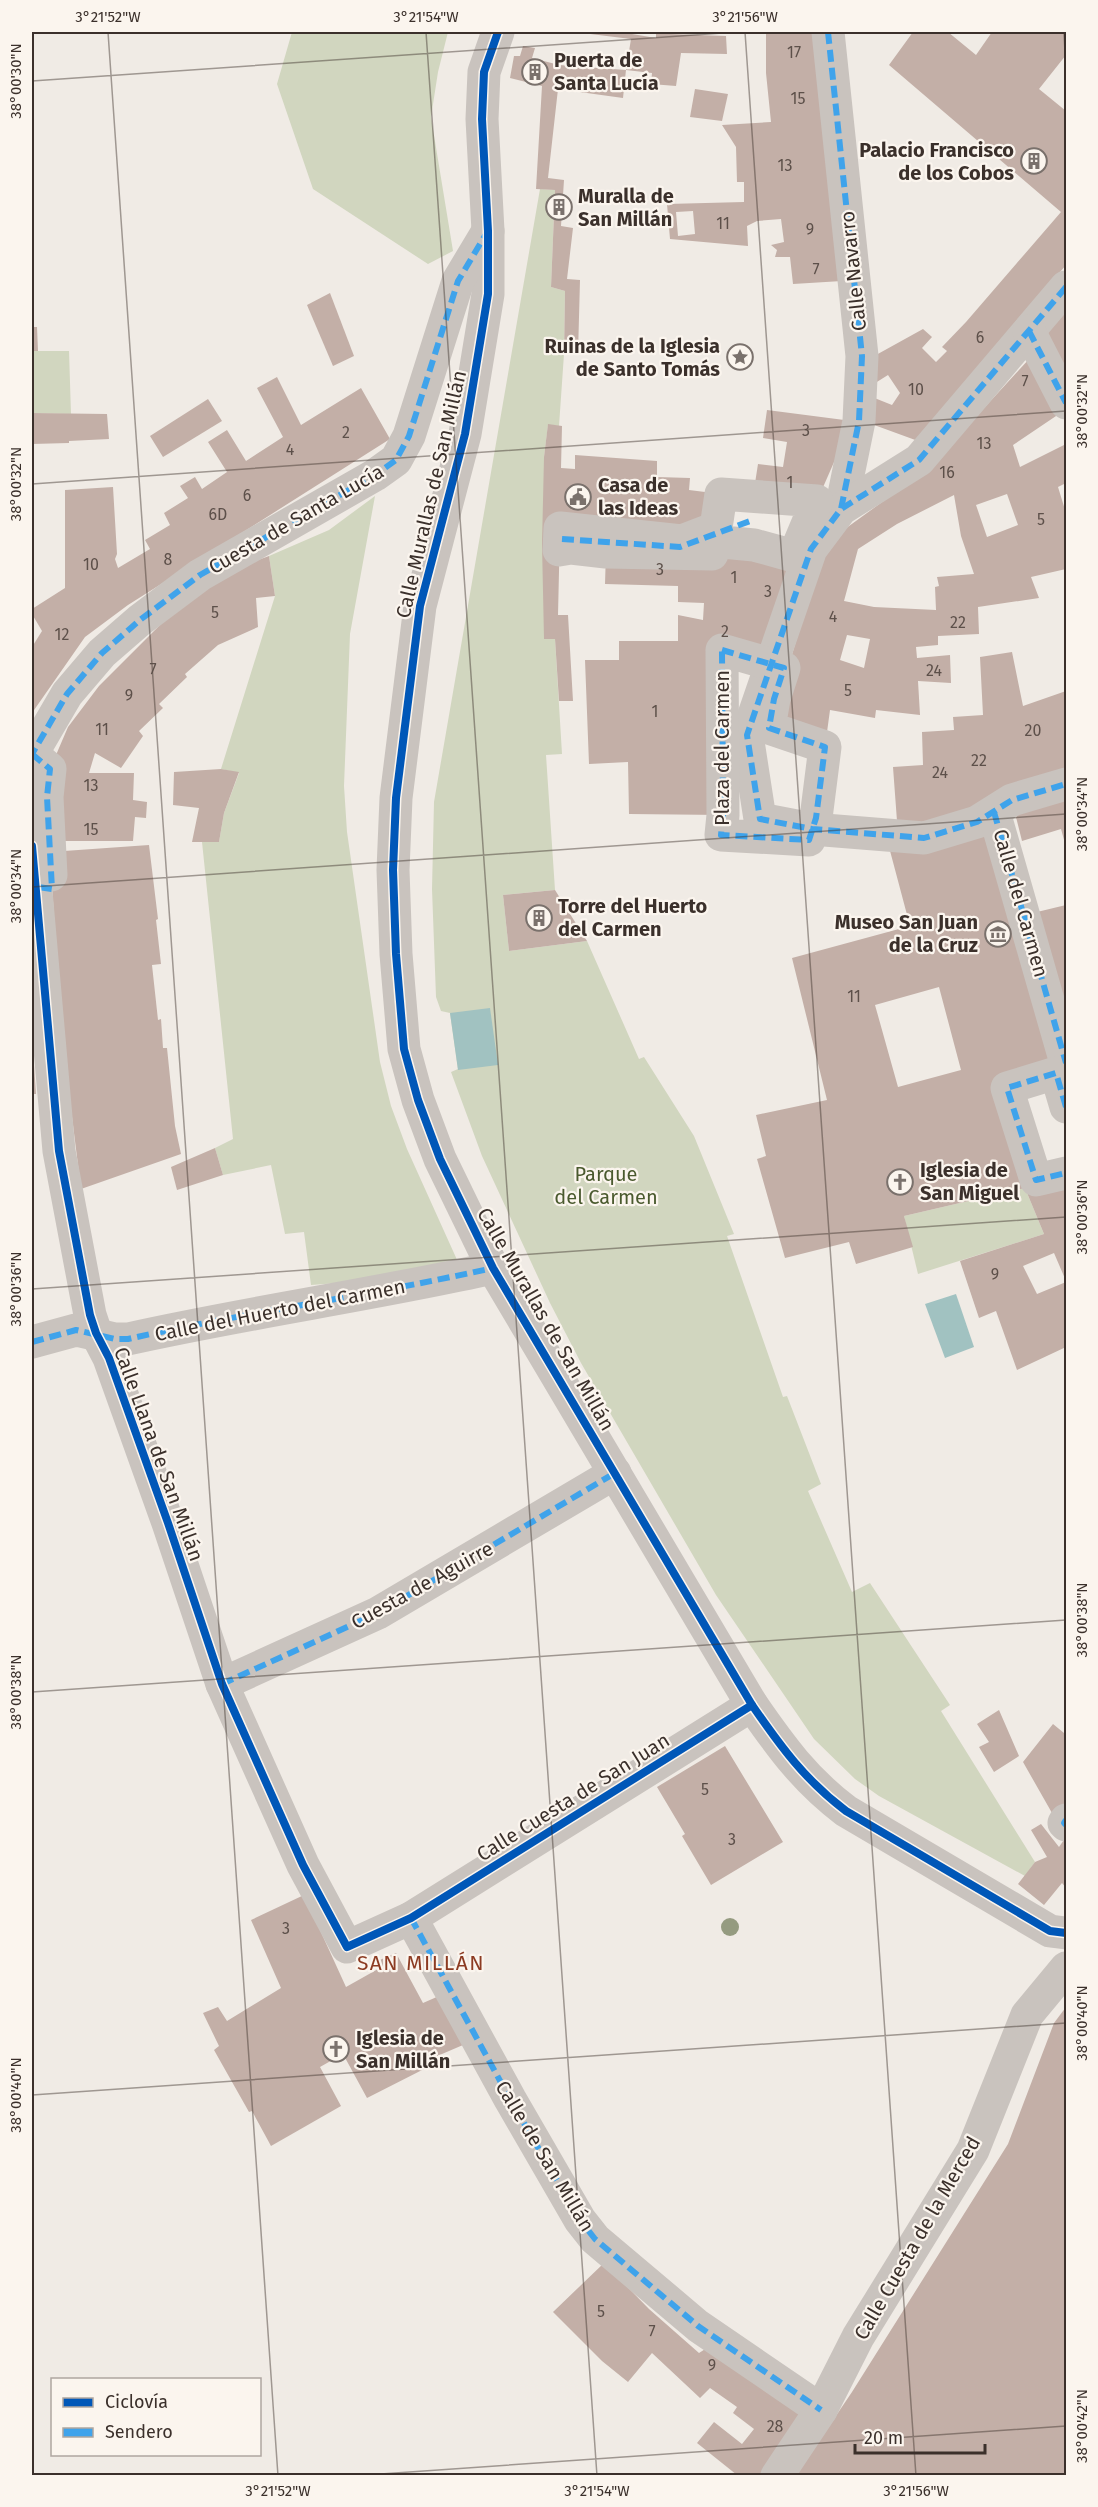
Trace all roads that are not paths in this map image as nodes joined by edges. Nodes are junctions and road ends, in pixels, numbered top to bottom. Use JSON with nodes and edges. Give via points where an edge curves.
{"nodes":[{"id":1,"x":498,"y":32,"type":"edge"},
{"id":2,"x":828,"y":32,"type":"edge"},
{"id":3,"x":488,"y":231,"type":"junction"},
{"id":4,"x":1066,"y":287,"type":"edge"},
{"id":5,"x":1029,"y":331,"type":"junction"},
{"id":6,"x":1066,"y":403,"type":"edge"},
{"id":7,"x":751,"y":508,"type":"junction"},
{"id":8,"x":841,"y":509,"type":"junction"},
{"id":9,"x":562,"y":539,"type":"dead end"},
{"id":10,"x":772,"y":665,"type":"junction"},
{"id":11,"x":32,"y":754,"type":"edge"},
{"id":12,"x":32,"y":759,"type":"edge"},
{"id":13,"x":1066,"y":784,"type":"edge"},
{"id":14,"x":994,"y":812,"type":"junction"},
{"id":15,"x":812,"y":829,"type":"junction"},
{"id":16,"x":32,"y":873,"type":"edge"},
{"id":17,"x":1066,"y":1063,"type":"edge"},
{"id":18,"x":1066,"y":1107,"type":"edge"},
{"id":19,"x":1066,"y":1173,"type":"edge"},
{"id":20,"x":493,"y":1268,"type":"junction"},
{"id":21,"x":96,"y":1334,"type":"junction"},
{"id":22,"x":32,"y":1342,"type":"edge"},
{"id":23,"x":615,"y":1473,"type":"junction"},
{"id":24,"x":222,"y":1684,"type":"junction"},
{"id":25,"x":752,"y":1705,"type":"junction"},
{"id":26,"x":1066,"y":1820,"type":"edge"},
{"id":27,"x":1066,"y":1825,"type":"edge"},
{"id":28,"x":411,"y":1918,"type":"junction"},
{"id":29,"x":1066,"y":1933,"type":"edge"},
{"id":30,"x":1066,"y":1968,"type":"edge"},
{"id":31,"x":821,"y":2410,"type":"junction"},
{"id":32,"x":777,"y":2475,"type":"edge"}],
"edges":[{"from":1,"to":3,"type":"street","name":"Calle Murallas de San Millán","via":[[484,72],[482,119]]},
{"from":2,"to":8,"type":"street","name":"Calle Navarro","via":[[862,356],[859,421]]},
{"from":3,"to":11,"type":"street","name":"Cuesta de Santa Lucía","via":[[458,281],[409,436],[396,460],[200,575],[140,620],[102,653],[68,694]]},
{"from":3,"to":20,"type":"street","name":"Calle Murallas de San Millán","via":[[488,294],[465,434],[420,606],[396,798],[393,870],[404,1049],[440,1159]]},
{"from":4,"to":5,"type":"street"},
{"from":5,"to":6,"type":"street"},
{"from":5,"to":8,"type":"street","via":[[919,460]]},
{"from":7,"to":7,"type":"street","via":[[721,494],[716,528],[682,541],[560,528],[560,550],[712,554],[712,541],[754,545],[794,556],[816,501]]},
{"from":7,"to":9,"type":"street","via":[[680,547]]},
{"from":8,"to":10,"type":"street","name":"Plaza del Carmen","via":[[811,549]]},
{"from":10,"to":15,"type":"street","name":"Plaza del Carmen","via":[[747,735],[760,819]]},
{"from":10,"to":15,"type":"street","via":[[784,668],[769,728],[825,747]]},
{"from":10,"to":15,"type":"street","name":"Plaza del Carmen","via":[[722,650],[721,835],[809,840]]},
{"from":11,"to":12,"type":"street"},
{"from":11,"to":16,"type":"street","via":[[50,769],[47,797],[52,889]]},
{"from":13,"to":14,"type":"street","via":[[1012,800]]},
{"from":14,"to":15,"type":"street","via":[[977,822],[924,838]]},
{"from":14,"to":17,"type":"street","name":"Calle del Carmen"},
{"from":16,"to":21,"type":"street","name":"Calle Llana de San Millán","via":[[59,1151]]},
{"from":18,"to":19,"type":"street","via":[[1056,1073],[1007,1088],[1036,1180]]},
{"from":20,"to":21,"type":"street","name":"Calle del Huerto del Carmen","via":[[128,1339]]},
{"from":20,"to":23,"type":"street","name":"Calle Murallas de San Millán"},
{"from":21,"to":22,"type":"street","name":"Calle del Huerto del Carmen","via":[[76,1330]]},
{"from":21,"to":24,"type":"street","name":"Calle Llana de San Millán","via":[[109,1358],[161,1501]]},
{"from":23,"to":24,"type":"street","name":"Cuesta de Aguirre","via":[[378,1613]]},
{"from":23,"to":25,"type":"street","name":"Calle Murallas de San Millán"},
{"from":24,"to":28,"type":"street","name":"Calle Llana de San Millán","via":[[303,1865],[347,1947]]},
{"from":25,"to":28,"type":"street","name":"Calle Cuesta de San Juan"},
{"from":25,"to":29,"type":"street","name":"Calle Murallas de San Millán","via":[[794,1764],[846,1811],[1050,1931]]},
{"from":26,"to":27,"type":"street"},
{"from":28,"to":31,"type":"street","name":"Calle de San Millán","via":[[510,2099],[595,2239],[698,2326]]},
{"from":30,"to":31,"type":"street","name":"Calle Cuesta de la Merced","via":[[1027,2014],[973,2150],[858,2337]]},
{"from":31,"to":32,"type":"street","name":"Calle Cuesta de la Merced"}]}
